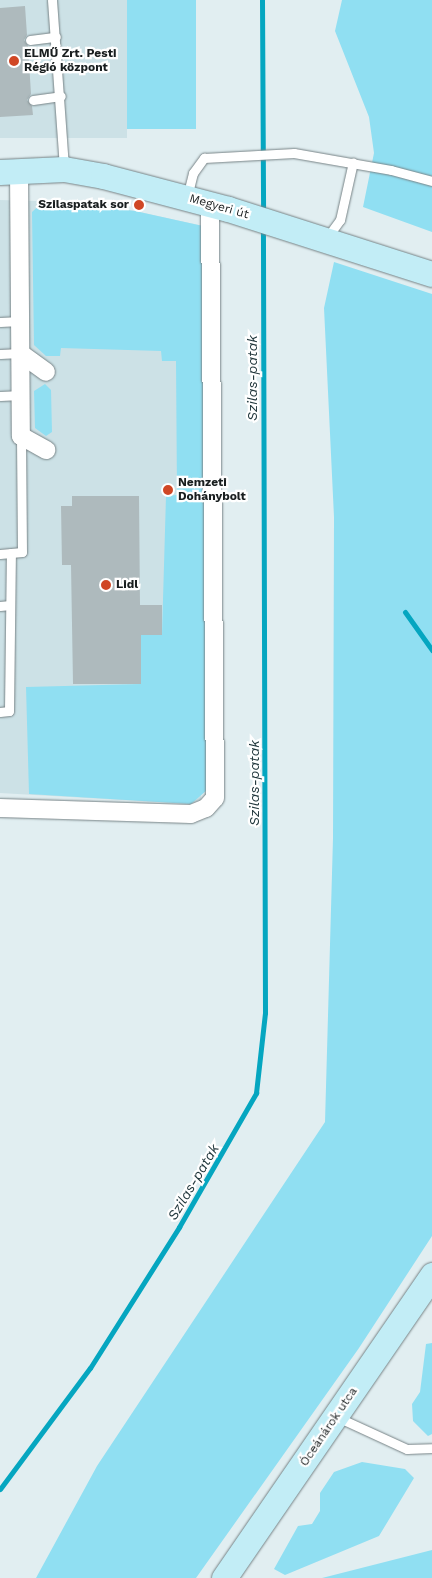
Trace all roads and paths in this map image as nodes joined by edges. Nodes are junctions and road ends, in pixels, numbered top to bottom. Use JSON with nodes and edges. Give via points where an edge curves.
{"nodes":[{"id":1,"x":54,"y":0,"type":"edge"},
{"id":2,"x":56,"y":38,"type":"junction"},
{"id":3,"x":30,"y":40,"type":"dead end"},
{"id":4,"x":61,"y":96,"type":"junction"},
{"id":5,"x":32,"y":100,"type":"dead end"},
{"id":6,"x":353,"y":162,"type":"junction"},
{"id":7,"x":64,"y":169,"type":"junction"},
{"id":8,"x":10,"y":171,"type":"edge"},
{"id":9,"x":432,"y":181,"type":"edge"},
{"id":10,"x":186,"y":197,"type":"junction"},
{"id":11,"x":219,"y":206,"type":"junction"},
{"id":12,"x":326,"y":239,"type":"junction"},
{"id":13,"x":432,"y":274,"type":"edge"},
{"id":14,"x":20,"y":321,"type":"junction"},
{"id":15,"x":0,"y":322,"type":"edge"},
{"id":16,"x":20,"y":353,"type":"junction"},
{"id":17,"x":0,"y":354,"type":"edge"},
{"id":18,"x":46,"y":372,"type":"dead end"},
{"id":19,"x":21,"y":395,"type":"junction"},
{"id":20,"x":0,"y":396,"type":"edge"},
{"id":21,"x":21,"y":436,"type":"junction"},
{"id":22,"x":46,"y":450,"type":"dead end"},
{"id":23,"x":11,"y":553,"type":"junction"},
{"id":24,"x":0,"y":554,"type":"edge"},
{"id":25,"x":10,"y":605,"type":"junction"},
{"id":26,"x":0,"y":606,"type":"edge"},
{"id":27,"x":0,"y":712,"type":"edge"},
{"id":28,"x":0,"y":808,"type":"edge"},
{"id":29,"x":432,"y":1275,"type":"edge"},
{"id":30,"x":336,"y":1417,"type":"junction"},
{"id":31,"x":432,"y":1448,"type":"edge"},
{"id":32,"x":224,"y":1578,"type":"edge"}],
"edges":[{"from":1,"to":2,"type":"lane"},
{"from":2,"to":3,"type":"lane"},
{"from":2,"to":4,"type":"lane"},
{"from":4,"to":5,"type":"lane"},
{"from":4,"to":7,"type":"lane"},
{"from":6,"to":9,"type":"lane"},
{"from":6,"to":10,"type":"lane","via":[[294,153],[204,158],[193,173]]},
{"from":6,"to":12,"type":"lane","via":[[340,220]]},
{"from":7,"to":8,"type":"main road","name":"Megyeri út"},
{"from":7,"to":10,"type":"main road","name":"Megyeri út"},
{"from":8,"to":14,"type":"street"},
{"from":10,"to":11,"type":"main road","name":"Megyeri út"},
{"from":11,"to":12,"type":"main road","name":"Megyeri út"},
{"from":11,"to":28,"type":"street","via":[[215,798],[206,808],[191,814]]},
{"from":12,"to":13,"type":"main road","name":"Megyeri út"},
{"from":14,"to":15,"type":"lane"},
{"from":14,"to":16,"type":"street"},
{"from":16,"to":17,"type":"lane"},
{"from":16,"to":18,"type":"street"},
{"from":16,"to":19,"type":"street"},
{"from":19,"to":20,"type":"lane"},
{"from":19,"to":21,"type":"street"},
{"from":21,"to":22,"type":"street"},
{"from":21,"to":23,"type":"lane","via":[[22,552]]},
{"from":23,"to":24,"type":"lane"},
{"from":23,"to":25,"type":"lane"},
{"from":25,"to":26,"type":"lane"},
{"from":25,"to":27,"type":"lane","via":[[8,711]]},
{"from":29,"to":30,"type":"main road","name":"Óceánárok utca"},
{"from":30,"to":31,"type":"lane","via":[[407,1448]]},
{"from":30,"to":32,"type":"main road","name":"Óceánárok utca"}]}
